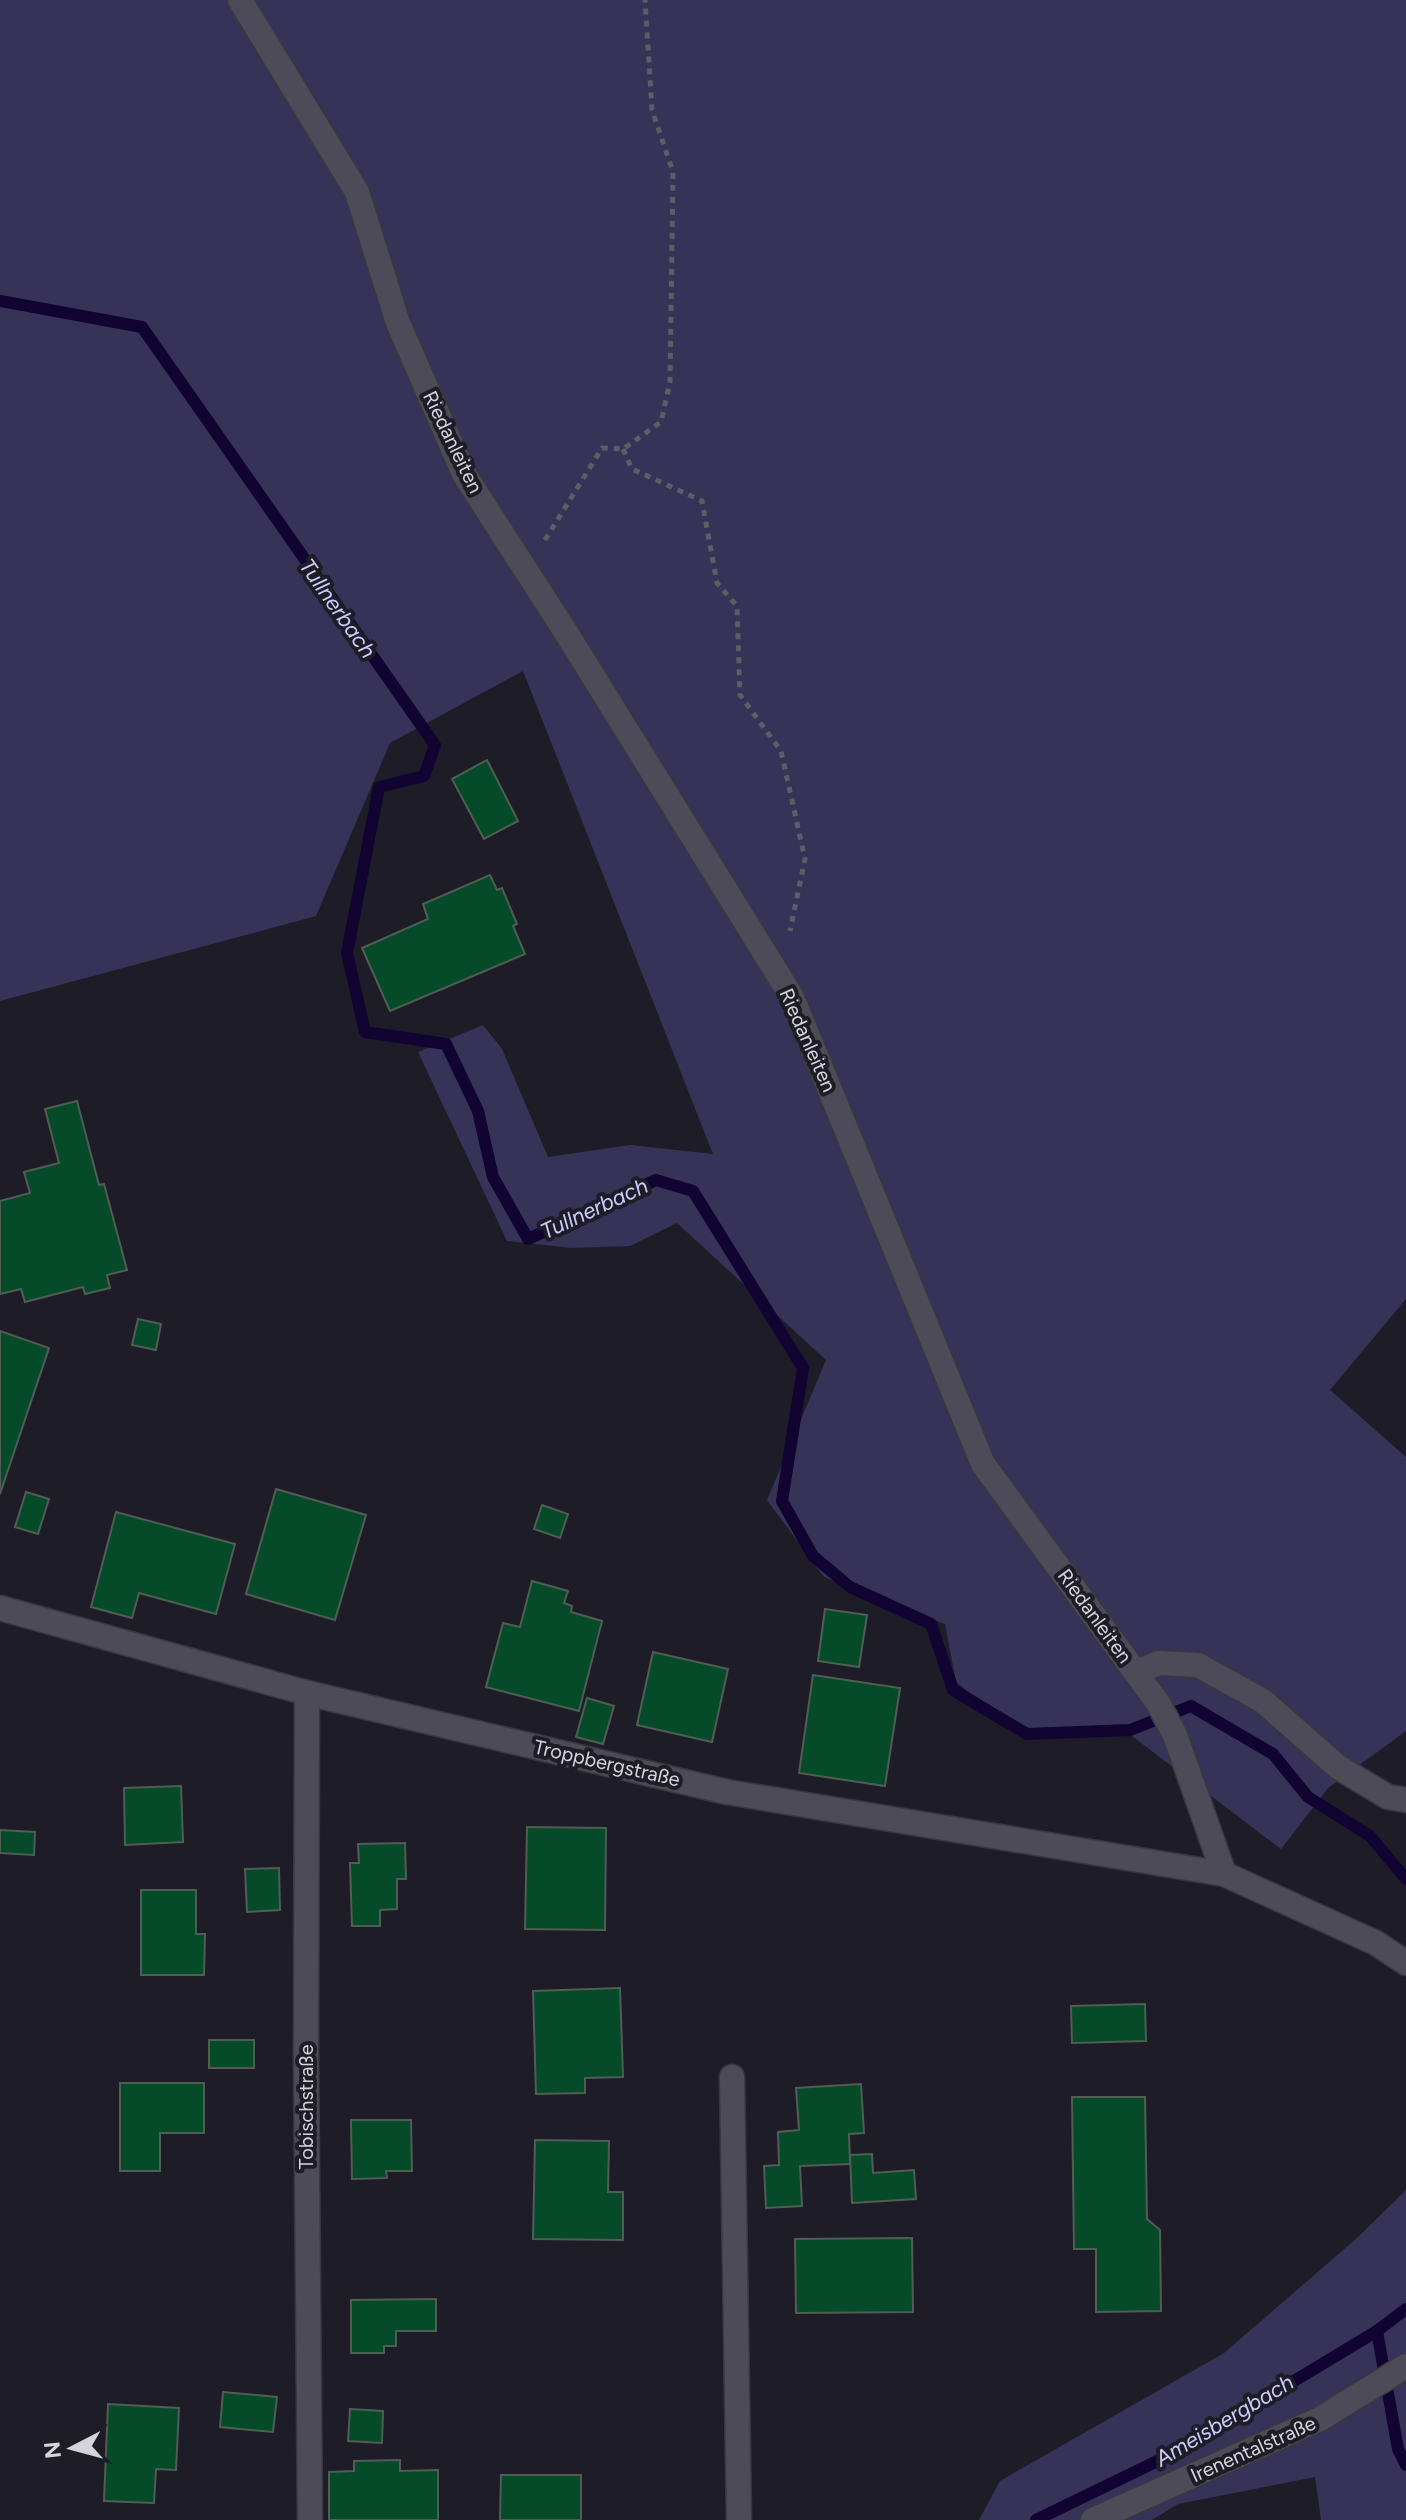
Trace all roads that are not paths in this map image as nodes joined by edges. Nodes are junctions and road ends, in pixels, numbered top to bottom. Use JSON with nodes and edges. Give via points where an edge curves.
{"nodes":[{"id":1,"x":240,"y":0,"type":"edge"},
{"id":2,"x":0,"y":1608,"type":"edge"},
{"id":3,"x":1136,"y":1672,"type":"junction"},
{"id":4,"x":307,"y":1693,"type":"junction"},
{"id":5,"x":1406,"y":1800,"type":"edge"},
{"id":6,"x":1224,"y":1874,"type":"junction"},
{"id":7,"x":1406,"y":1963,"type":"edge"},
{"id":8,"x":732,"y":2077,"type":"dead end"},
{"id":9,"x":1406,"y":2366,"type":"edge"},
{"id":10,"x":310,"y":2520,"type":"edge"},
{"id":11,"x":739,"y":2520,"type":"edge"},
{"id":12,"x":1093,"y":2520,"type":"edge"}],
"edges":[{"from":1,"to":3,"type":"street","name":"Riedanleiten","via":[[357,192],[398,323],[464,474],[792,997],[983,1464]]},
{"from":2,"to":4,"type":"street","name":"Troppbergstraße"},
{"from":3,"to":5,"type":"street","via":[[1159,1663],[1198,1665],[1263,1701],[1338,1767],[1388,1797]]},
{"from":3,"to":6,"type":"street","name":"Riedanleiten","via":[[1175,1735]]},
{"from":4,"to":6,"type":"street","name":"Troppbergstraße","via":[[727,1792]]},
{"from":4,"to":10,"type":"street","name":"Tobischstraße"},
{"from":6,"to":7,"type":"street","via":[[1376,1943]]},
{"from":8,"to":11,"type":"street"},
{"from":9,"to":12,"type":"street","name":"Irenentalstraße","via":[[1320,2419]]}]}
